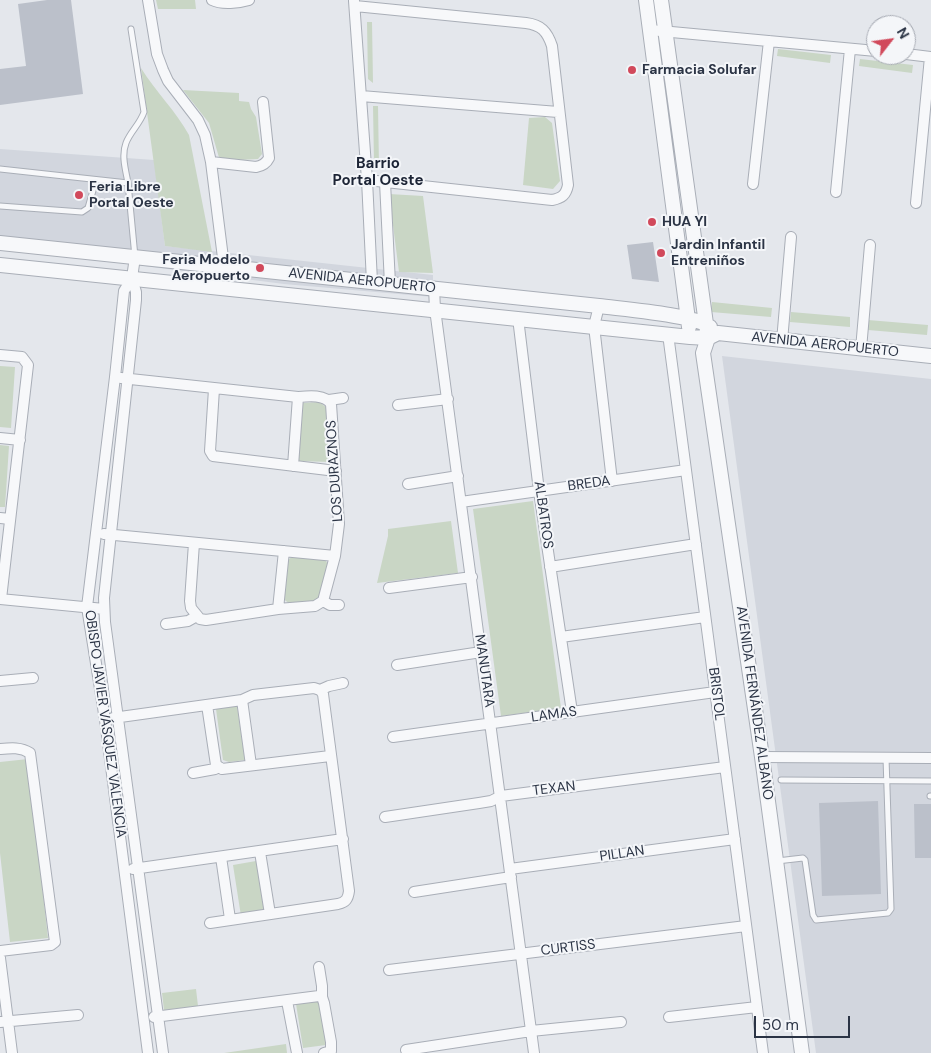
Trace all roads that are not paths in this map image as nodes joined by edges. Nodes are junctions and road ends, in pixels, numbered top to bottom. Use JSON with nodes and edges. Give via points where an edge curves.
{"nodes":[{"id":1,"x":148,"y":0,"type":"edge"},
{"id":2,"x":212,"y":0,"type":"edge"},
{"id":3,"x":249,"y":0,"type":"edge"},
{"id":4,"x":646,"y":0,"type":"edge"},
{"id":5,"x":661,"y":0,"type":"edge"},
{"id":6,"x":354,"y":3,"type":"edge"},
{"id":7,"x":132,"y":29,"type":"dead end"},
{"id":8,"x":650,"y":30,"type":"junction"},
{"id":9,"x":665,"y":30,"type":"junction"},
{"id":10,"x":769,"y":41,"type":"junction"},
{"id":11,"x":850,"y":49,"type":"junction"},
{"id":12,"x":866,"y":51,"type":"edge"},
{"id":13,"x":916,"y":55,"type":"edge"},
{"id":14,"x":930,"y":57,"type":"edge"},
{"id":15,"x":361,"y":96,"type":"junction"},
{"id":16,"x":262,"y":102,"type":"dead end"},
{"id":17,"x":558,"y":112,"type":"junction"},
{"id":18,"x":211,"y":162,"type":"junction"},
{"id":19,"x":0,"y":169,"type":"edge"},
{"id":20,"x":96,"y":180,"type":"junction"},
{"id":21,"x":367,"y":180,"type":"junction"},
{"id":22,"x":385,"y":182,"type":"junction"},
{"id":23,"x":128,"y":183,"type":"junction"},
{"id":24,"x":753,"y":184,"type":"dead end"},
{"id":25,"x":836,"y":192,"type":"dead end"},
{"id":26,"x":916,"y":203,"type":"dead end"},
{"id":27,"x":0,"y":206,"type":"edge"},
{"id":28,"x":791,"y":236,"type":"dead end"},
{"id":29,"x":0,"y":243,"type":"edge"},
{"id":30,"x":870,"y":245,"type":"dead end"},
{"id":31,"x":135,"y":257,"type":"junction"},
{"id":32,"x":0,"y":264,"type":"edge"},
{"id":33,"x":224,"y":266,"type":"junction"},
{"id":34,"x":132,"y":278,"type":"junction"},
{"id":35,"x":372,"y":282,"type":"junction"},
{"id":36,"x":390,"y":284,"type":"junction"},
{"id":37,"x":434,"y":288,"type":"junction"},
{"id":38,"x":599,"y":306,"type":"junction"},
{"id":39,"x":435,"y":309,"type":"junction"},
{"id":40,"x":518,"y":318,"type":"junction"},
{"id":41,"x":688,"y":318,"type":"junction"},
{"id":42,"x":706,"y":322,"type":"junction"},
{"id":43,"x":594,"y":326,"type":"junction"},
{"id":44,"x":668,"y":334,"type":"junction"},
{"id":45,"x":690,"y":336,"type":"junction"},
{"id":46,"x":713,"y":336,"type":"junction"},
{"id":47,"x":782,"y":341,"type":"junction"},
{"id":48,"x":861,"y":349,"type":"junction"},
{"id":49,"x":703,"y":353,"type":"junction"},
{"id":50,"x":0,"y":355,"type":"edge"},
{"id":51,"x":931,"y":356,"type":"edge"},
{"id":52,"x":115,"y":377,"type":"junction"},
{"id":53,"x":127,"y":379,"type":"junction"},
{"id":54,"x":214,"y":389,"type":"junction"},
{"id":55,"x":298,"y":397,"type":"junction"},
{"id":56,"x":343,"y":398,"type":"dead end"},
{"id":57,"x":448,"y":399,"type":"junction"},
{"id":58,"x":329,"y":400,"type":"junction"},
{"id":59,"x":398,"y":405,"type":"dead end"},
{"id":60,"x":0,"y":438,"type":"edge"},
{"id":61,"x":20,"y":440,"type":"junction"},
{"id":62,"x":293,"y":466,"type":"junction"},
{"id":63,"x":686,"y":470,"type":"junction"},
{"id":64,"x":336,"y":471,"type":"junction"},
{"id":65,"x":458,"y":476,"type":"junction"},
{"id":66,"x":612,"y":481,"type":"junction"},
{"id":67,"x":408,"y":484,"type":"dead end"},
{"id":68,"x":539,"y":491,"type":"junction"},
{"id":69,"x":462,"y":502,"type":"junction"},
{"id":70,"x":5,"y":519,"type":"edge"},
{"id":71,"x":97,"y":533,"type":"junction"},
{"id":72,"x":110,"y":534,"type":"junction"},
{"id":73,"x":194,"y":543,"type":"junction"},
{"id":74,"x":696,"y":544,"type":"junction"},
{"id":75,"x":284,"y":551,"type":"junction"},
{"id":76,"x":335,"y":556,"type":"junction"},
{"id":77,"x":550,"y":567,"type":"junction"},
{"id":78,"x":472,"y":577,"type":"junction"},
{"id":79,"x":389,"y":588,"type":"dead end"},
{"id":80,"x":0,"y":599,"type":"edge"},
{"id":81,"x":323,"y":602,"type":"junction"},
{"id":82,"x":339,"y":605,"type":"dead end"},
{"id":83,"x":87,"y":607,"type":"junction"},
{"id":84,"x":104,"y":609,"type":"junction"},
{"id":85,"x":278,"y":609,"type":"junction"},
{"id":86,"x":197,"y":616,"type":"junction"},
{"id":87,"x":705,"y":617,"type":"junction"},
{"id":88,"x":166,"y":624,"type":"dead end"},
{"id":89,"x":561,"y":637,"type":"junction"},
{"id":90,"x":481,"y":652,"type":"junction"},
{"id":91,"x":397,"y":665,"type":"dead end"},
{"id":92,"x":33,"y":678,"type":"dead end"},
{"id":93,"x":0,"y":681,"type":"edge"},
{"id":94,"x":342,"y":683,"type":"dead end"},
{"id":95,"x":320,"y":690,"type":"junction"},
{"id":96,"x":716,"y":692,"type":"junction"},
{"id":97,"x":242,"y":700,"type":"junction"},
{"id":98,"x":207,"y":705,"type":"junction"},
{"id":99,"x":572,"y":712,"type":"junction"},
{"id":100,"x":118,"y":718,"type":"junction"},
{"id":101,"x":105,"y":720,"type":"junction"},
{"id":102,"x":491,"y":723,"type":"junction"},
{"id":103,"x":393,"y":737,"type":"dead end"},
{"id":104,"x":0,"y":749,"type":"edge"},
{"id":105,"x":330,"y":756,"type":"junction"},
{"id":106,"x":762,"y":756,"type":"junction"},
{"id":107,"x":886,"y":757,"type":"junction"},
{"id":108,"x":931,"y":758,"type":"edge"},
{"id":109,"x":251,"y":765,"type":"junction"},
{"id":110,"x":218,"y":767,"type":"junction"},
{"id":111,"x":725,"y":767,"type":"junction"},
{"id":112,"x":193,"y":773,"type":"dead end"},
{"id":113,"x":782,"y":780,"type":"dead end"},
{"id":114,"x":888,"y":780,"type":"junction"},
{"id":115,"x":931,"y":781,"type":"edge"},
{"id":116,"x":501,"y":796,"type":"junction"},
{"id":117,"x":385,"y":817,"type":"dead end"},
{"id":118,"x":343,"y":839,"type":"junction"},
{"id":119,"x":735,"y":839,"type":"junction"},
{"id":120,"x":260,"y":852,"type":"junction"},
{"id":121,"x":221,"y":857,"type":"junction"},
{"id":122,"x":777,"y":861,"type":"junction"},
{"id":123,"x":139,"y":868,"type":"junction"},
{"id":124,"x":125,"y":870,"type":"junction"},
{"id":125,"x":511,"y":873,"type":"junction"},
{"id":126,"x":414,"y":892,"type":"dead end"},
{"id":127,"x":270,"y":914,"type":"junction"},
{"id":128,"x":230,"y":919,"type":"junction"},
{"id":129,"x":210,"y":923,"type":"dead end"},
{"id":130,"x":746,"y":926,"type":"junction"},
{"id":131,"x":0,"y":951,"type":"edge"},
{"id":132,"x":521,"y":953,"type":"junction"},
{"id":133,"x":0,"y":958,"type":"edge"},
{"id":134,"x":319,"y":967,"type":"dead end"},
{"id":135,"x":389,"y":970,"type":"dead end"},
{"id":136,"x":322,"y":998,"type":"junction"},
{"id":137,"x":287,"y":1001,"type":"junction"},
{"id":138,"x":757,"y":1007,"type":"junction"},
{"id":139,"x":78,"y":1015,"type":"dead end"},
{"id":140,"x":158,"y":1016,"type":"junction"},
{"id":141,"x":669,"y":1017,"type":"dead end"},
{"id":142,"x":144,"y":1018,"type":"junction"},
{"id":143,"x":4,"y":1022,"type":"edge"},
{"id":144,"x":621,"y":1022,"type":"dead end"},
{"id":145,"x":531,"y":1031,"type":"junction"},
{"id":146,"x":406,"y":1050,"type":"dead end"},
{"id":147,"x":328,"y":1052,"type":"edge"},
{"id":148,"x":12,"y":1053,"type":"edge"},
{"id":149,"x":148,"y":1053,"type":"edge"},
{"id":150,"x":163,"y":1053,"type":"edge"},
{"id":151,"x":297,"y":1053,"type":"edge"},
{"id":152,"x":534,"y":1053,"type":"edge"},
{"id":153,"x":763,"y":1053,"type":"edge"},
{"id":154,"x":802,"y":1053,"type":"edge"}],
"edges":[{"from":1,"to":18,"type":"street","via":[[157,54],[163,70],[202,128]]},
{"from":2,"to":3,"type":"street","via":[[231,3]]},
{"from":4,"to":8,"type":"street"},
{"from":5,"to":9,"type":"street","name":"AVENIDA FERNÁNDEZ ALBANO"},
{"from":6,"to":15,"type":"street"},
{"from":6,"to":17,"type":"street","via":[[536,24],[544,30],[552,46]]},
{"from":7,"to":23,"type":"lane","via":[[144,112],[126,143],[124,160]]},
{"from":8,"to":9,"type":"street"},
{"from":8,"to":41,"type":"street"},
{"from":9,"to":10,"type":"street"},
{"from":9,"to":42,"type":"street","name":"AVENIDA FERNÁNDEZ ALBANO"},
{"from":10,"to":11,"type":"street"},
{"from":10,"to":24,"type":"street"},
{"from":11,"to":12,"type":"street"},
{"from":11,"to":25,"type":"street"},
{"from":13,"to":14,"type":"street"},
{"from":14,"to":26,"type":"street"},
{"from":15,"to":17,"type":"street"},
{"from":15,"to":21,"type":"street"},
{"from":16,"to":18,"type":"street","via":[[267,163],[256,167]]},
{"from":17,"to":22,"type":"street","via":[[568,185],[561,198],[552,200]]},
{"from":18,"to":33,"type":"street"},
{"from":19,"to":20,"type":"lane"},
{"from":20,"to":23,"type":"lane"},
{"from":20,"to":27,"type":"lane","via":[[88,208],[82,212]]},
{"from":21,"to":22,"type":"street"},
{"from":21,"to":35,"type":"street"},
{"from":22,"to":36,"type":"street"},
{"from":23,"to":31,"type":"lane"},
{"from":28,"to":47,"type":"street"},
{"from":29,"to":31,"type":"street","name":"AVENIDA AEROPUERTO"},
{"from":30,"to":48,"type":"street"},
{"from":31,"to":33,"type":"street","name":"AVENIDA AEROPUERTO"},
{"from":31,"to":34,"type":"street","name":"OBISPO JAVIER VÁSQUEZ VALENCIA"},
{"from":32,"to":34,"type":"street","name":"AVENIDA AEROPUERTO"},
{"from":33,"to":35,"type":"street","name":"AVENIDA AEROPUERTO"},
{"from":34,"to":39,"type":"street","name":"AVENIDA AEROPUERTO"},
{"from":34,"to":52,"type":"street","name":"OBISPO JAVIER VÁSQUEZ VALENCIA","via":[[124,290]]},
{"from":34,"to":53,"type":"street","name":"OBISPO JAVIER VÁSQUEZ VALENCIA","via":[[136,292]]},
{"from":35,"to":36,"type":"street","name":"AVENIDA AEROPUERTO"},
{"from":36,"to":37,"type":"street","name":"AVENIDA AEROPUERTO"},
{"from":37,"to":38,"type":"street","name":"AVENIDA AEROPUERTO"},
{"from":37,"to":39,"type":"street","name":"MANUTARA"},
{"from":38,"to":41,"type":"street","name":"AVENIDA AEROPUERTO"},
{"from":38,"to":43,"type":"street"},
{"from":39,"to":40,"type":"street","name":"AVENIDA AEROPUERTO"},
{"from":39,"to":57,"type":"street","name":"MANUTARA"},
{"from":40,"to":43,"type":"street","name":"AVENIDA AEROPUERTO"},
{"from":40,"to":68,"type":"street","name":"ALBATROS"},
{"from":41,"to":42,"type":"street","name":"AVENIDA AEROPUERTO"},
{"from":41,"to":45,"type":"street"},
{"from":42,"to":46,"type":"street","name":"AVENIDA FERNÁNDEZ ALBANO"},
{"from":43,"to":44,"type":"street","name":"AVENIDA AEROPUERTO"},
{"from":43,"to":66,"type":"street"},
{"from":44,"to":45,"type":"street","name":"AVENIDA AEROPUERTO"},
{"from":44,"to":63,"type":"street","name":"BRISTOL"},
{"from":45,"to":46,"type":"street","name":"AVENIDA AEROPUERTO"},
{"from":45,"to":49,"type":"street","name":"AVENIDA FERNÁNDEZ ALBANO"},
{"from":46,"to":47,"type":"street","name":"AVENIDA AEROPUERTO"},
{"from":46,"to":49,"type":"street","name":"AVENIDA FERNÁNDEZ ALBANO"},
{"from":47,"to":48,"type":"street","name":"AVENIDA AEROPUERTO"},
{"from":48,"to":51,"type":"street","name":"AVENIDA AEROPUERTO"},
{"from":49,"to":106,"type":"street","name":"AVENIDA FERNÁNDEZ ALBANO"},
{"from":50,"to":61,"type":"street","via":[[22,357],[28,365]]},
{"from":52,"to":53,"type":"street","name":"LOS DURAZNOS"},
{"from":52,"to":71,"type":"street","name":"OBISPO JAVIER VÁSQUEZ VALENCIA"},
{"from":53,"to":54,"type":"street","name":"LOS DURAZNOS"},
{"from":53,"to":72,"type":"street","name":"OBISPO JAVIER VÁSQUEZ VALENCIA"},
{"from":54,"to":55,"type":"street","name":"LOS DURAZNOS"},
{"from":54,"to":62,"type":"street","via":[[211,454]]},
{"from":55,"to":58,"type":"street","name":"LOS DURAZNOS"},
{"from":55,"to":62,"type":"street"},
{"from":56,"to":58,"type":"street","name":"LOS DURAZNOS"},
{"from":57,"to":59,"type":"street"},
{"from":57,"to":65,"type":"street","name":"MANUTARA"},
{"from":58,"to":64,"type":"street","name":"LOS DURAZNOS"},
{"from":60,"to":61,"type":"street"},
{"from":61,"to":70,"type":"street"},
{"from":62,"to":64,"type":"street"},
{"from":63,"to":66,"type":"street","name":"BREDA"},
{"from":63,"to":74,"type":"street","name":"BRISTOL"},
{"from":64,"to":76,"type":"street","name":"LOS DURAZNOS","via":[[339,524]]},
{"from":65,"to":67,"type":"street"},
{"from":65,"to":69,"type":"street","name":"MANUTARA"},
{"from":66,"to":68,"type":"street","name":"BREDA"},
{"from":68,"to":69,"type":"street","name":"BREDA"},
{"from":68,"to":77,"type":"street","name":"ALBATROS"},
{"from":69,"to":78,"type":"street","name":"MANUTARA"},
{"from":70,"to":80,"type":"street"},
{"from":71,"to":72,"type":"street"},
{"from":71,"to":83,"type":"street","name":"OBISPO JAVIER VÁSQUEZ VALENCIA"},
{"from":72,"to":73,"type":"street"},
{"from":72,"to":84,"type":"street","name":"OBISPO JAVIER VÁSQUEZ VALENCIA"},
{"from":73,"to":75,"type":"street"},
{"from":73,"to":86,"type":"street","via":[[190,602]]},
{"from":74,"to":77,"type":"street"},
{"from":74,"to":87,"type":"street","name":"BRISTOL"},
{"from":75,"to":76,"type":"street"},
{"from":75,"to":85,"type":"street"},
{"from":76,"to":81,"type":"street","name":"LOS DURAZNOS"},
{"from":77,"to":89,"type":"street","name":"ALBATROS"},
{"from":78,"to":79,"type":"street"},
{"from":78,"to":90,"type":"street","name":"MANUTARA"},
{"from":80,"to":83,"type":"street"},
{"from":81,"to":82,"type":"street"},
{"from":81,"to":85,"type":"street","via":[[315,606]]},
{"from":83,"to":84,"type":"street"},
{"from":83,"to":101,"type":"street","name":"OBISPO JAVIER VÁSQUEZ VALENCIA"},
{"from":84,"to":100,"type":"street","name":"OBISPO JAVIER VÁSQUEZ VALENCIA"},
{"from":85,"to":86,"type":"street","via":[[206,620]]},
{"from":86,"to":88,"type":"street","via":[[188,621]]},
{"from":87,"to":89,"type":"street"},
{"from":87,"to":96,"type":"street","name":"BRISTOL"},
{"from":89,"to":99,"type":"street","name":"ALBATROS"},
{"from":90,"to":91,"type":"street"},
{"from":90,"to":102,"type":"street","name":"MANUTARA"},
{"from":92,"to":93,"type":"street"},
{"from":94,"to":95,"type":"street"},
{"from":95,"to":97,"type":"street","via":[[253,695]]},
{"from":95,"to":105,"type":"street","via":[[325,706]]},
{"from":96,"to":99,"type":"street","name":"LAMAS"},
{"from":96,"to":111,"type":"street","name":"BRISTOL"},
{"from":97,"to":98,"type":"street"},
{"from":97,"to":109,"type":"street"},
{"from":98,"to":100,"type":"street"},
{"from":98,"to":110,"type":"street"},
{"from":99,"to":102,"type":"street","name":"LAMAS"},
{"from":100,"to":101,"type":"street"},
{"from":100,"to":123,"type":"street","name":"OBISPO JAVIER VÁSQUEZ VALENCIA"},
{"from":101,"to":124,"type":"street","name":"OBISPO JAVIER VÁSQUEZ VALENCIA"},
{"from":102,"to":103,"type":"street","name":"LAMAS"},
{"from":102,"to":116,"type":"street","name":"MANUTARA"},
{"from":104,"to":131,"type":"street","via":[[14,748],[30,753],[55,942]]},
{"from":105,"to":109,"type":"street"},
{"from":105,"to":118,"type":"street"},
{"from":106,"to":107,"type":"street"},
{"from":106,"to":122,"type":"street","name":"AVENIDA FERNÁNDEZ ALBANO"},
{"from":107,"to":108,"type":"street"},
{"from":107,"to":114,"type":"lane"},
{"from":109,"to":110,"type":"street"},
{"from":110,"to":112,"type":"street"},
{"from":111,"to":116,"type":"street","name":"TEXAN"},
{"from":111,"to":119,"type":"street","name":"BRISTOL"},
{"from":113,"to":114,"type":"lane"},
{"from":114,"to":115,"type":"lane"},
{"from":114,"to":122,"type":"lane","via":[[891,909],[888,913],[816,920],[805,860]]},
{"from":116,"to":117,"type":"street","name":"TEXAN","via":[[485,802]]},
{"from":116,"to":125,"type":"street","name":"MANUTARA"},
{"from":118,"to":120,"type":"street"},
{"from":118,"to":127,"type":"street","via":[[348,899],[344,903]]},
{"from":119,"to":125,"type":"street","name":"PILLAN"},
{"from":119,"to":130,"type":"street","name":"BRISTOL"},
{"from":120,"to":121,"type":"street"},
{"from":120,"to":127,"type":"street"},
{"from":121,"to":123,"type":"street"},
{"from":121,"to":128,"type":"street"},
{"from":122,"to":154,"type":"street","name":"AVENIDA FERNÁNDEZ ALBANO"},
{"from":123,"to":124,"type":"street"},
{"from":123,"to":140,"type":"street","name":"OBISPO JAVIER VÁSQUEZ VALENCIA"},
{"from":124,"to":142,"type":"street","name":"OBISPO JAVIER VÁSQUEZ VALENCIA"},
{"from":125,"to":126,"type":"street","name":"PILLAN"},
{"from":125,"to":132,"type":"street","name":"MANUTARA"},
{"from":127,"to":128,"type":"street"},
{"from":128,"to":129,"type":"street"},
{"from":130,"to":132,"type":"street","name":"CURTISS"},
{"from":130,"to":138,"type":"street","name":"BRISTOL"},
{"from":132,"to":135,"type":"street","name":"CURTISS"},
{"from":132,"to":145,"type":"street","name":"MANUTARA"},
{"from":133,"to":143,"type":"street"},
{"from":134,"to":136,"type":"street"},
{"from":136,"to":137,"type":"street","via":[[314,996]]},
{"from":136,"to":147,"type":"street","via":[[332,1042]]},
{"from":137,"to":140,"type":"street"},
{"from":137,"to":151,"type":"street"},
{"from":138,"to":141,"type":"street"},
{"from":138,"to":153,"type":"street","name":"BRISTOL"},
{"from":139,"to":143,"type":"street"},
{"from":140,"to":142,"type":"street"},
{"from":140,"to":150,"type":"street","name":"OBISPO JAVIER VÁSQUEZ VALENCIA"},
{"from":142,"to":149,"type":"street","name":"OBISPO JAVIER VÁSQUEZ VALENCIA"},
{"from":143,"to":148,"type":"street"},
{"from":144,"to":145,"type":"street"},
{"from":145,"to":146,"type":"street"},
{"from":145,"to":152,"type":"street","name":"MANUTARA"}]}
